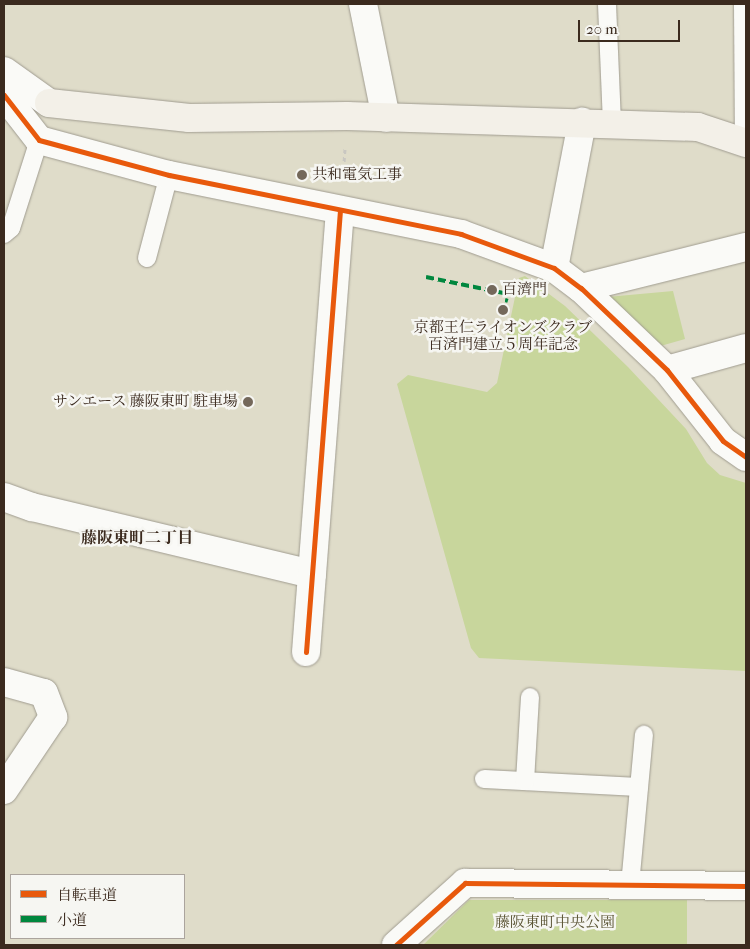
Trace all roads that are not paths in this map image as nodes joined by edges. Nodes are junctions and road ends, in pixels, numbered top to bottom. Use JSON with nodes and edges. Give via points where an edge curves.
{"nodes":[{"id":1,"x":363,"y":4,"type":"edge"},
{"id":2,"x":607,"y":4,"type":"edge"},
{"id":3,"x":743,"y":4,"type":"edge"},
{"id":4,"x":4,"y":71,"type":"edge"},
{"id":5,"x":4,"y":95,"type":"edge"},
{"id":6,"x":386,"y":118,"type":"junction"},
{"id":7,"x":582,"y":122,"type":"junction"},
{"id":8,"x":612,"y":125,"type":"junction"},
{"id":9,"x":39,"y":140,"type":"junction"},
{"id":10,"x":745,"y":143,"type":"edge"},
{"id":11,"x":169,"y":175,"type":"junction"},
{"id":12,"x":340,"y":211,"type":"junction"},
{"id":13,"x":4,"y":234,"type":"edge"},
{"id":14,"x":746,"y":247,"type":"edge"},
{"id":15,"x":147,"y":258,"type":"dead end"},
{"id":16,"x":554,"y":268,"type":"junction"},
{"id":17,"x":582,"y":288,"type":"junction"},
{"id":18,"x":746,"y":348,"type":"edge"},
{"id":19,"x":667,"y":370,"type":"junction"},
{"id":20,"x":746,"y":457,"type":"edge"},
{"id":21,"x":4,"y":496,"type":"edge"},
{"id":22,"x":312,"y":574,"type":"junction"},
{"id":23,"x":306,"y":652,"type":"dead end"},
{"id":24,"x":4,"y":682,"type":"edge"},
{"id":25,"x":530,"y":697,"type":"dead end"},
{"id":26,"x":644,"y":735,"type":"dead end"},
{"id":27,"x":484,"y":779,"type":"dead end"},
{"id":28,"x":525,"y":781,"type":"junction"},
{"id":29,"x":639,"y":787,"type":"junction"},
{"id":30,"x":4,"y":790,"type":"edge"},
{"id":31,"x":630,"y":885,"type":"junction"},
{"id":32,"x":746,"y":886,"type":"edge"},
{"id":33,"x":396,"y":945,"type":"edge"}],
"edges":[{"from":1,"to":6,"type":"street"},
{"from":2,"to":8,"type":"lane"},
{"from":3,"to":10,"type":"lane"},
{"from":4,"to":6,"type":"street","via":[[49,103],[189,118]]},
{"from":5,"to":9,"type":"street"},
{"from":6,"to":7,"type":"street"},
{"from":7,"to":8,"type":"street"},
{"from":7,"to":16,"type":"street"},
{"from":8,"to":10,"type":"street","via":[[698,127]]},
{"from":9,"to":11,"type":"street"},
{"from":9,"to":13,"type":"lane","via":[[11,228]]},
{"from":11,"to":12,"type":"street"},
{"from":11,"to":15,"type":"lane"},
{"from":12,"to":16,"type":"street","via":[[460,234]]},
{"from":12,"to":22,"type":"street"},
{"from":14,"to":17,"type":"street"},
{"from":16,"to":17,"type":"street"},
{"from":17,"to":19,"type":"street"},
{"from":18,"to":19,"type":"street"},
{"from":19,"to":20,"type":"street","via":[[723,441]]},
{"from":21,"to":22,"type":"street","via":[[32,507]]},
{"from":22,"to":23,"type":"street"},
{"from":24,"to":30,"type":"street","via":[[44,693],[53,717]]},
{"from":25,"to":28,"type":"lane"},
{"from":26,"to":29,"type":"lane"},
{"from":27,"to":28,"type":"lane"},
{"from":28,"to":29,"type":"lane"},
{"from":29,"to":31,"type":"lane"},
{"from":31,"to":32,"type":"street"},
{"from":31,"to":33,"type":"street","via":[[465,882]]}]}
